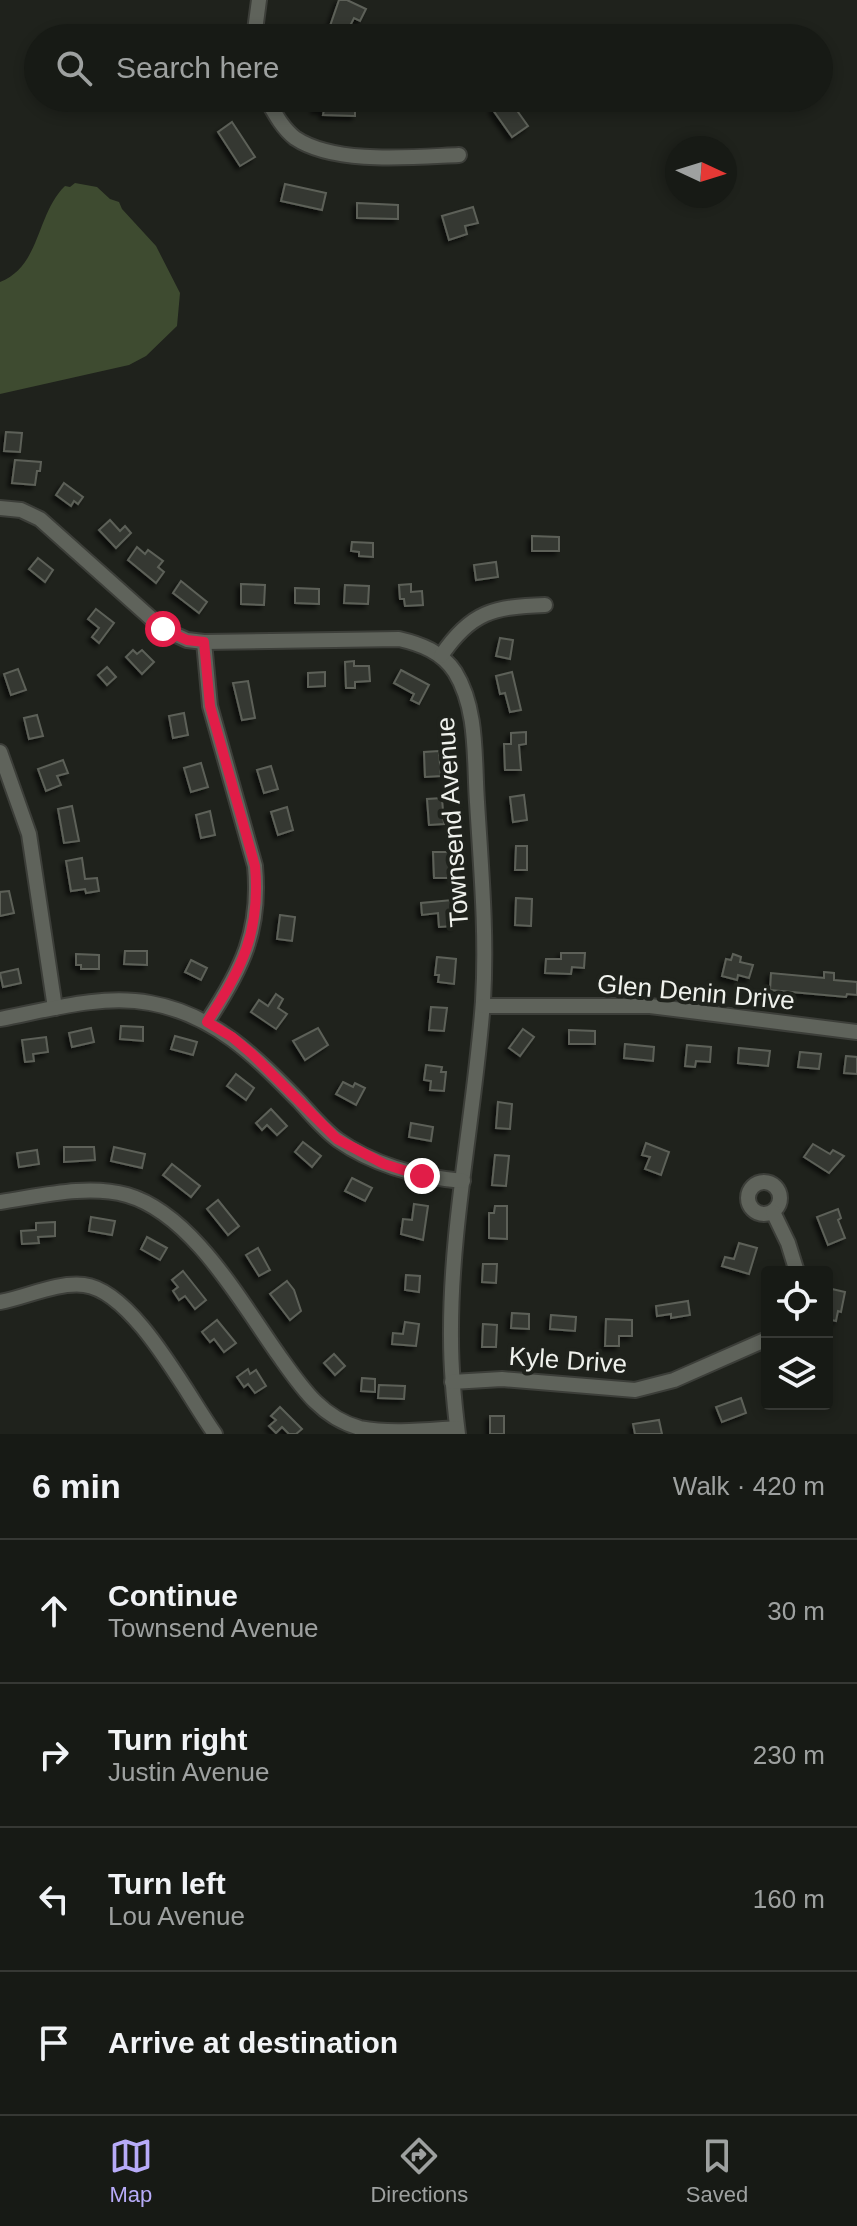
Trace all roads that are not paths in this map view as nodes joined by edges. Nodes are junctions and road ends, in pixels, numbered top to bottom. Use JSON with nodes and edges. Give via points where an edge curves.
{"nodes":[{"id":1,"x":259,"y":0,"type":"edge"},
{"id":2,"x":256,"y":24,"type":"edge"},
{"id":3,"x":275,"y":112,"type":"edge"},
{"id":4,"x":459,"y":155,"type":"dead end"},
{"id":5,"x":0,"y":508,"type":"edge"},
{"id":6,"x":545,"y":605,"type":"dead end"},
{"id":7,"x":204,"y":642,"type":"junction"},
{"id":8,"x":441,"y":656,"type":"junction"},
{"id":9,"x":0,"y":752,"type":"edge"},
{"id":10,"x":483,"y":1006,"type":"junction"},
{"id":11,"x":55,"y":1008,"type":"junction"},
{"id":12,"x":0,"y":1019,"type":"edge"},
{"id":13,"x":207,"y":1022,"type":"junction"},
{"id":14,"x":857,"y":1032,"type":"edge"},
{"id":15,"x":463,"y":1181,"type":"junction"},
{"id":16,"x":0,"y":1202,"type":"edge"},
{"id":17,"x":773,"y":1212,"type":"dead end"},
{"id":18,"x":795,"y":1266,"type":"edge"},
{"id":19,"x":0,"y":1302,"type":"edge"},
{"id":20,"x":761,"y":1342,"type":"edge"},
{"id":21,"x":452,"y":1382,"type":"junction"},
{"id":22,"x":458,"y":1431,"type":"edge"},
{"id":23,"x":215,"y":1434,"type":"edge"}],
"edges":[{"from":1,"to":2,"type":"street"},
{"from":3,"to":4,"type":"street","via":[[295,138],[331,151],[372,158]]},
{"from":5,"to":7,"type":"street","via":[[40,519],[163,629]]},
{"from":6,"to":8,"type":"street","via":[[506,607],[480,616],[466,624]]},
{"from":7,"to":8,"type":"street","via":[[399,639]]},
{"from":7,"to":13,"type":"street","via":[[210,706],[258,893],[245,958]]},
{"from":8,"to":10,"type":"street","name":"Townsend Avenue","via":[[456,674],[470,711],[485,931]]},
{"from":9,"to":11,"type":"street","via":[[29,834]]},
{"from":10,"to":14,"type":"street","name":"Glen Denin Drive","via":[[650,1006]]},
{"from":10,"to":15,"type":"street","name":"Townsend Avenue"},
{"from":11,"to":12,"type":"street"},
{"from":11,"to":13,"type":"street","via":[[135,1001]]},
{"from":13,"to":15,"type":"street","via":[[252,1054],[348,1146],[397,1169]]},
{"from":15,"to":21,"type":"street","name":"Townsend Avenue","via":[[452,1308]]},
{"from":16,"to":22,"type":"street","via":[[103,1190],[142,1200],[203,1252],[324,1411],[373,1432]]},
{"from":17,"to":18,"type":"street"},
{"from":19,"to":23,"type":"street","via":[[75,1285],[100,1289],[140,1323]]},
{"from":20,"to":21,"type":"street","name":"Kyle Drive","via":[[674,1380],[635,1390],[502,1379]]},
{"from":21,"to":22,"type":"street","name":"Townsend Avenue"}]}
